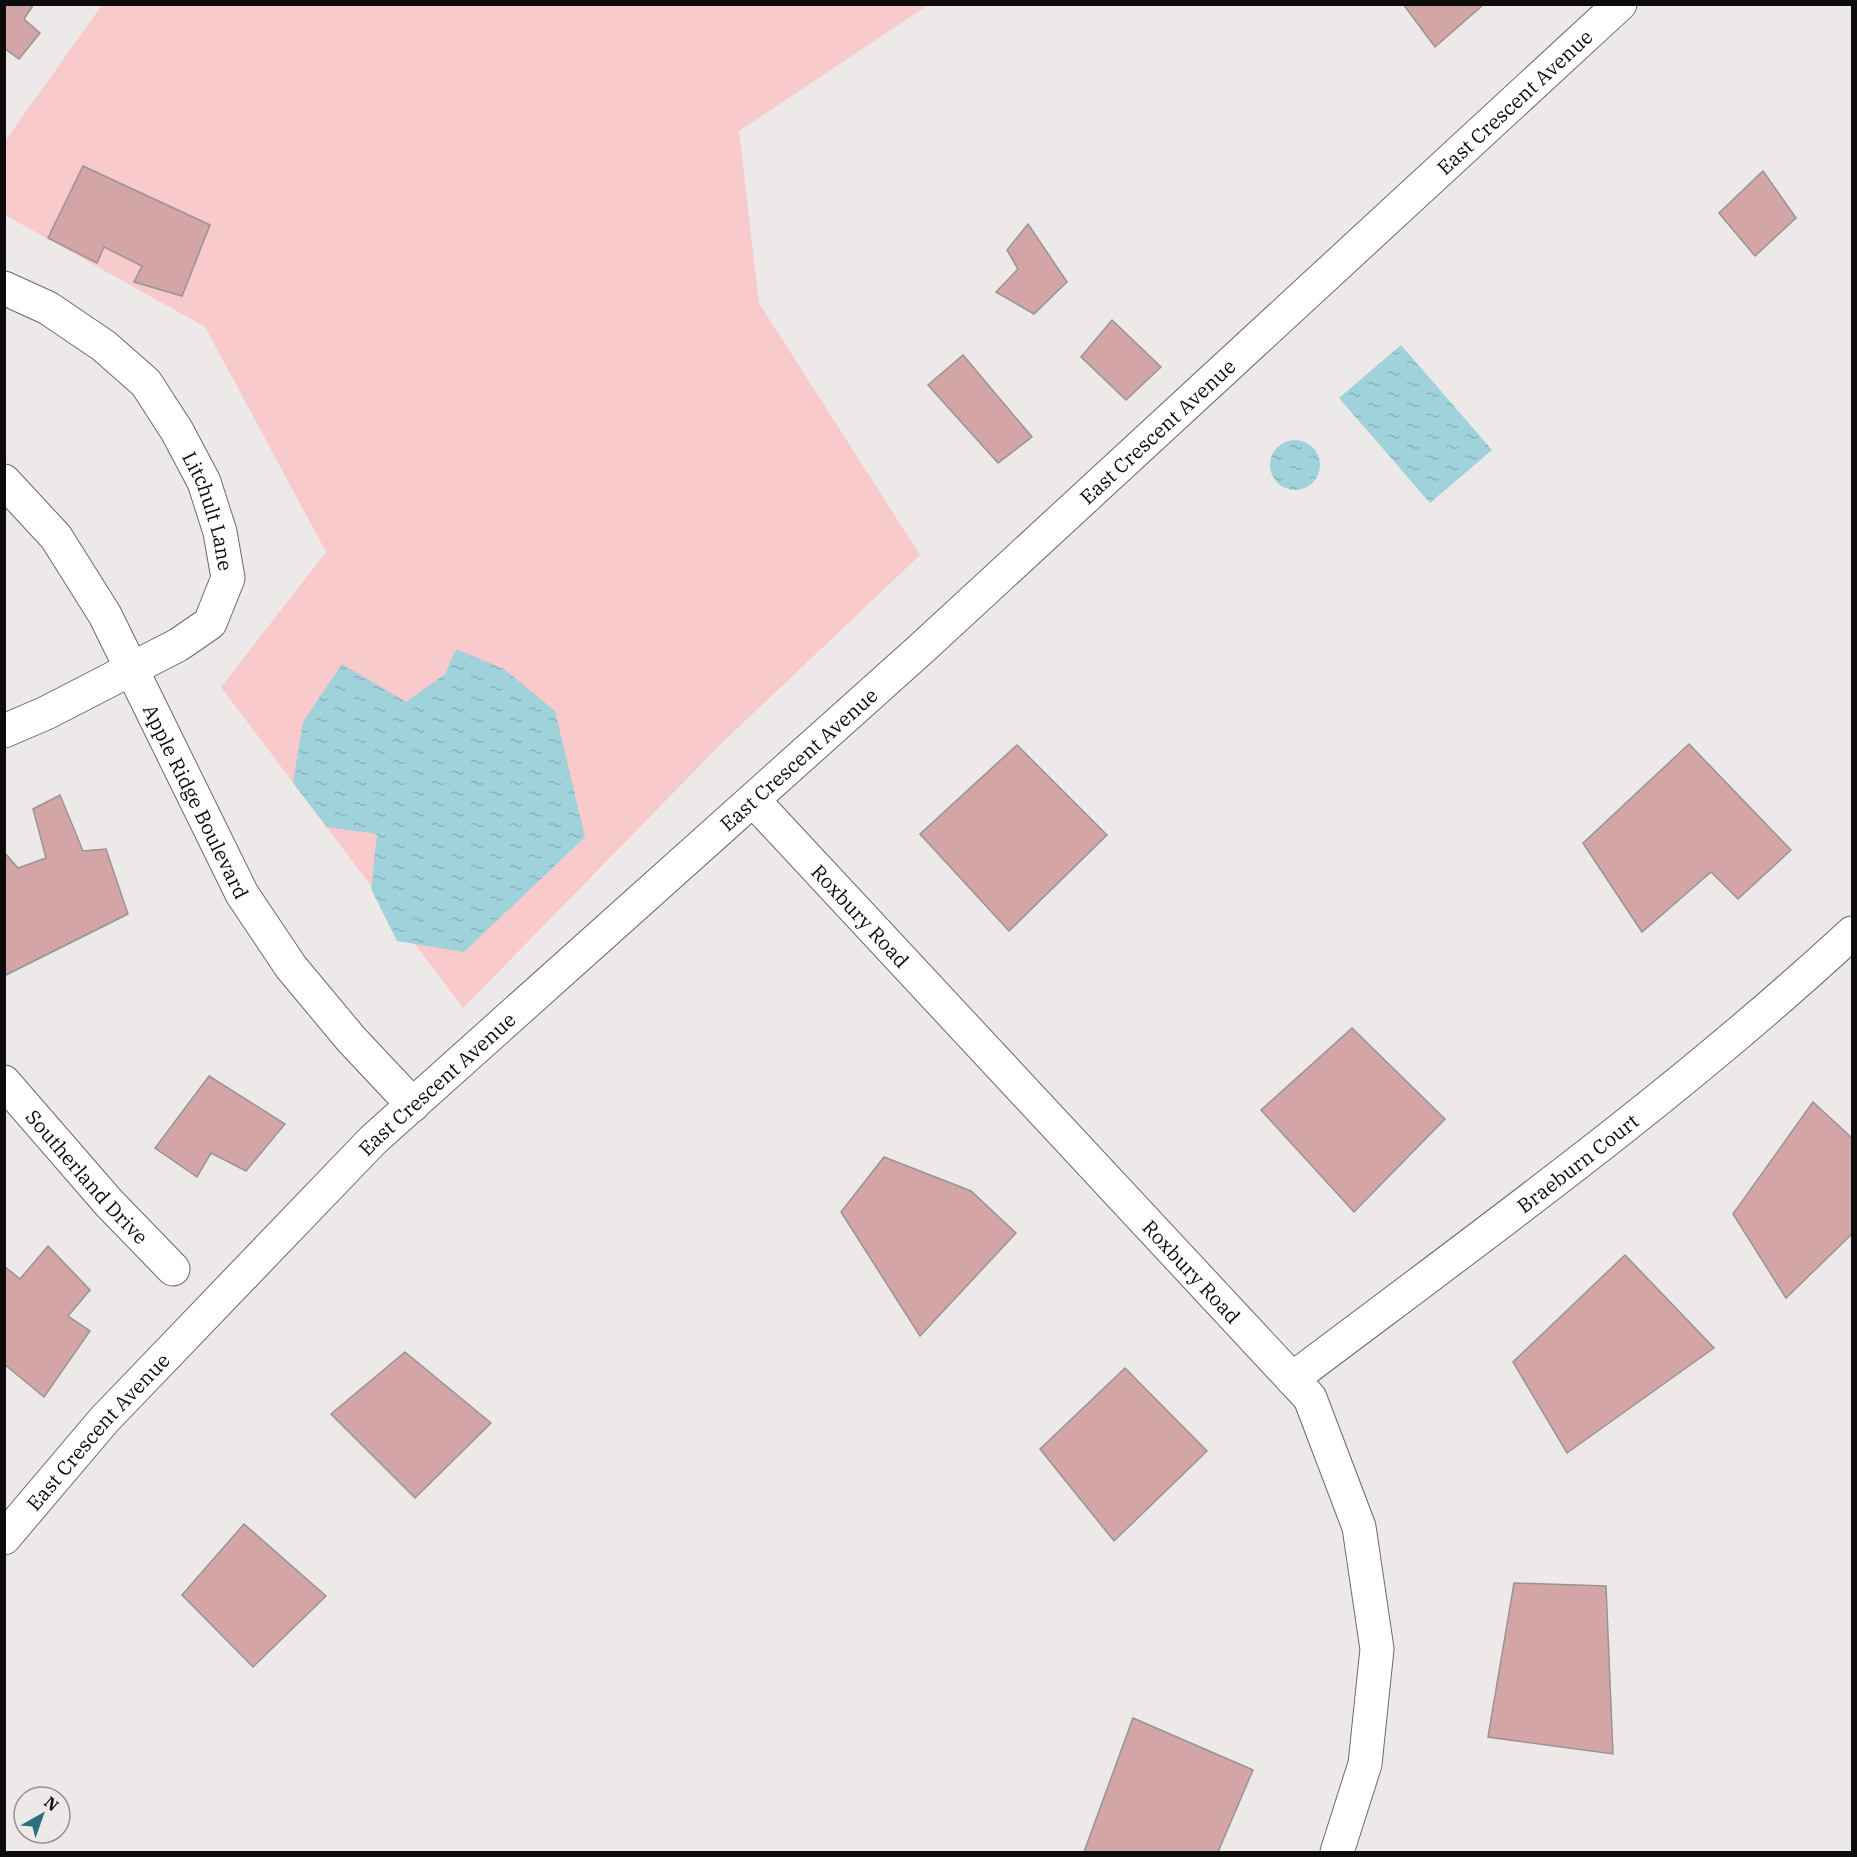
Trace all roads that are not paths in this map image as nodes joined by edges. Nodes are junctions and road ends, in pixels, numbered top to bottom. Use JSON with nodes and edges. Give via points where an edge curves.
{"nodes":[{"id":1,"x":1620,"y":4,"type":"edge"},
{"id":2,"x":4,"y":288,"type":"edge"},
{"id":3,"x":4,"y":481,"type":"edge"},
{"id":4,"x":130,"y":668,"type":"junction"},
{"id":5,"x":4,"y":731,"type":"edge"},
{"id":6,"x":753,"y":800,"type":"junction"},
{"id":7,"x":1852,"y":933,"type":"edge"},
{"id":8,"x":4,"y":1083,"type":"edge"},
{"id":9,"x":413,"y":1105,"type":"junction"},
{"id":10,"x":173,"y":1269,"type":"dead end"},
{"id":11,"x":1292,"y":1378,"type":"junction"},
{"id":12,"x":4,"y":1538,"type":"edge"},
{"id":13,"x":1337,"y":1852,"type":"edge"}],
"edges":[{"from":1,"to":6,"type":"street","name":"East Crescent Avenue"},
{"from":2,"to":4,"type":"street","name":"Litchult Lane","via":[[58,315],[104,346],[146,383],[204,482],[220,532],[228,578],[210,623],[178,645]]},
{"from":3,"to":4,"type":"street","name":"Apple Ridge Boulevard","via":[[56,537],[105,615]]},
{"from":4,"to":5,"type":"street","name":"Litchult Lane"},
{"from":4,"to":9,"type":"street","name":"Apple Ridge Boulevard","via":[[242,894],[291,967]]},
{"from":6,"to":9,"type":"street","name":"East Crescent Avenue"},
{"from":6,"to":11,"type":"street","name":"Roxbury Road"},
{"from":7,"to":11,"type":"street","name":"Braeburn Court","via":[[1655,1104]]},
{"from":8,"to":10,"type":"street","name":"Southerland Drive"},
{"from":9,"to":12,"type":"street","name":"East Crescent Avenue","via":[[373,1140],[104,1420]]},
{"from":11,"to":13,"type":"street","name":"Roxbury Road","via":[[1310,1398],[1359,1527],[1377,1649],[1365,1764]]}]}
